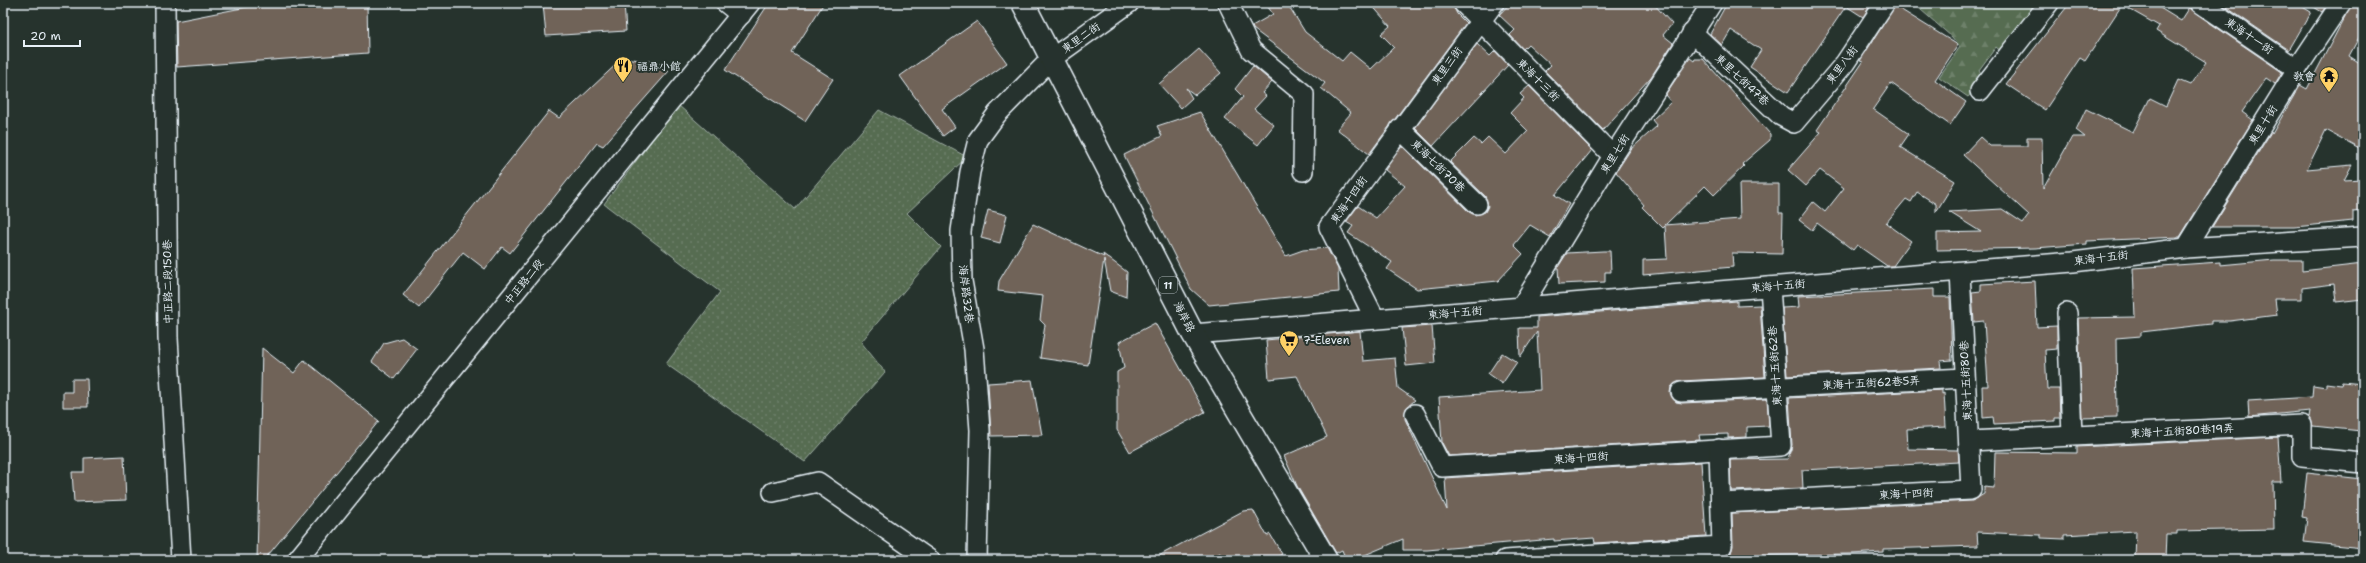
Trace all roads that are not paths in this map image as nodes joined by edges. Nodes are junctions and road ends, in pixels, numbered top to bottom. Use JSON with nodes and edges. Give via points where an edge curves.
{"nodes":[{"id":1,"x":165,"y":3,"type":"edge"},
{"id":2,"x":726,"y":3,"type":"edge"},
{"id":3,"x":1023,"y":3,"type":"edge"},
{"id":4,"x":1130,"y":3,"type":"edge"},
{"id":5,"x":1228,"y":3,"type":"edge"},
{"id":6,"x":1463,"y":3,"type":"edge"},
{"id":7,"x":1494,"y":3,"type":"edge"},
{"id":8,"x":1712,"y":3,"type":"edge"},
{"id":9,"x":1885,"y":3,"type":"edge"},
{"id":10,"x":2049,"y":3,"type":"edge"},
{"id":11,"x":2200,"y":3,"type":"edge"},
{"id":12,"x":2341,"y":3,"type":"edge"},
{"id":13,"x":745,"y":9,"type":"edge"},
{"id":14,"x":1479,"y":22,"type":"junction"},
{"id":15,"x":1692,"y":32,"type":"junction"},
{"id":16,"x":1052,"y":58,"type":"junction"},
{"id":17,"x":2297,"y":69,"type":"junction"},
{"id":18,"x":1980,"y":91,"type":"dead end"},
{"id":19,"x":1794,"y":123,"type":"joint"},
{"id":20,"x":1400,"y":129,"type":"junction"},
{"id":21,"x":1613,"y":156,"type":"junction"},
{"id":22,"x":1303,"y":171,"type":"dead end"},
{"id":23,"x":1477,"y":204,"type":"dead end"},
{"id":24,"x":2363,"y":237,"type":"edge"},
{"id":25,"x":2186,"y":248,"type":"junction"},
{"id":26,"x":1960,"y":272,"type":"junction"},
{"id":27,"x":1770,"y":287,"type":"junction"},
{"id":28,"x":1521,"y":307,"type":"junction"},
{"id":29,"x":2067,"y":314,"type":"dead end"},
{"id":30,"x":1376,"y":319,"type":"junction"},
{"id":31,"x":1193,"y":334,"type":"junction"},
{"id":32,"x":1966,"y":378,"type":"junction"},
{"id":33,"x":1777,"y":388,"type":"junction"},
{"id":34,"x":1681,"y":392,"type":"dead end"},
{"id":35,"x":1415,"y":414,"type":"dead end"},
{"id":36,"x":2072,"y":435,"type":"junction"},
{"id":37,"x":1969,"y":441,"type":"junction"},
{"id":38,"x":1780,"y":446,"type":"joint"},
{"id":39,"x":1719,"y":449,"type":"junction"},
{"id":40,"x":2363,"y":463,"type":"edge"},
{"id":41,"x":1971,"y":490,"type":"joint"},
{"id":42,"x":773,"y":492,"type":"dead end"},
{"id":43,"x":1721,"y":503,"type":"junction"},
{"id":44,"x":181,"y":560,"type":"edge"},
{"id":45,"x":297,"y":560,"type":"edge"},
{"id":46,"x":930,"y":560,"type":"edge"},
{"id":47,"x":977,"y":560,"type":"edge"},
{"id":48,"x":1326,"y":560,"type":"edge"},
{"id":49,"x":1506,"y":560,"type":"edge"}],
"edges":[{"from":1,"to":44,"type":"street","name":"中正路二段150巷","via":[[168,338]]},
{"from":2,"to":13,"type":"street"},
{"from":3,"to":16,"type":"main road","name":"海岸路","number":"11"},
{"from":4,"to":16,"type":"street","name":"東里二街"},
{"from":5,"to":22,"type":"street","via":[[1251,50],[1304,94]]},
{"from":6,"to":14,"type":"street","name":"東海十三街"},
{"from":7,"to":14,"type":"street","name":"東里三街"},
{"from":8,"to":15,"type":"street","name":"東里七街"},
{"from":9,"to":19,"type":"street","name":"東里八街","via":[[1845,63]]},
{"from":10,"to":18,"type":"street"},
{"from":11,"to":17,"type":"street","name":"東海十一街"},
{"from":12,"to":17,"type":"street","name":"東里十街"},
{"from":13,"to":45,"type":"street","name":"中正路二段"},
{"from":14,"to":20,"type":"street","name":"東里三街"},
{"from":14,"to":21,"type":"street","name":"東海十三街"},
{"from":15,"to":19,"type":"street","name":"東里七街47巷","via":[[1781,116]]},
{"from":15,"to":21,"type":"street","name":"東里七街"},
{"from":16,"to":31,"type":"main road","name":"海岸路","number":"11"},
{"from":16,"to":47,"type":"street","name":"海岸路32巷","via":[[997,114],[978,140],[961,231],[962,281],[974,349],[980,430]]},
{"from":17,"to":25,"type":"street","name":"東里十街"},
{"from":20,"to":23,"type":"street","name":"東海七街70巷"},
{"from":20,"to":30,"type":"street","name":"東海十四街","via":[[1329,227]]},
{"from":21,"to":28,"type":"street","name":"東里七街"},
{"from":24,"to":25,"type":"street","name":"東海十五街"},
{"from":25,"to":26,"type":"street","name":"東海十五街"},
{"from":26,"to":27,"type":"street","name":"東海十五街"},
{"from":26,"to":32,"type":"street","name":"東海十五街80巷"},
{"from":27,"to":28,"type":"street","name":"東海十五街"},
{"from":27,"to":33,"type":"street","name":"東海十五街62巷"},
{"from":28,"to":30,"type":"street","name":"東海十五街"},
{"from":29,"to":36,"type":"street"},
{"from":30,"to":31,"type":"street","name":"東海十五街"},
{"from":31,"to":48,"type":"main road","name":"海岸路","number":"11"},
{"from":32,"to":33,"type":"street","name":"東海十五街62巷5弄"},
{"from":32,"to":37,"type":"street","name":"東海十五街80巷"},
{"from":33,"to":34,"type":"street","name":"東海十五街62巷5弄"},
{"from":33,"to":38,"type":"street","name":"東海十五街62巷"},
{"from":35,"to":39,"type":"street","name":"東海十四街","via":[[1442,467]]},
{"from":36,"to":37,"type":"street","name":"東海十五街80巷19弄"},
{"from":36,"to":40,"type":"street","name":"東海十五街80巷19弄","via":[[2302,425],[2302,457]]},
{"from":37,"to":41,"type":"street","name":"東海十五街80巷"},
{"from":38,"to":39,"type":"street","name":"東海十四街"},
{"from":39,"to":43,"type":"street"},
{"from":41,"to":43,"type":"street","name":"東海十四街"},
{"from":42,"to":46,"type":"street","via":[[818,482]]},
{"from":43,"to":49,"type":"street","via":[[1722,546]]}]}
